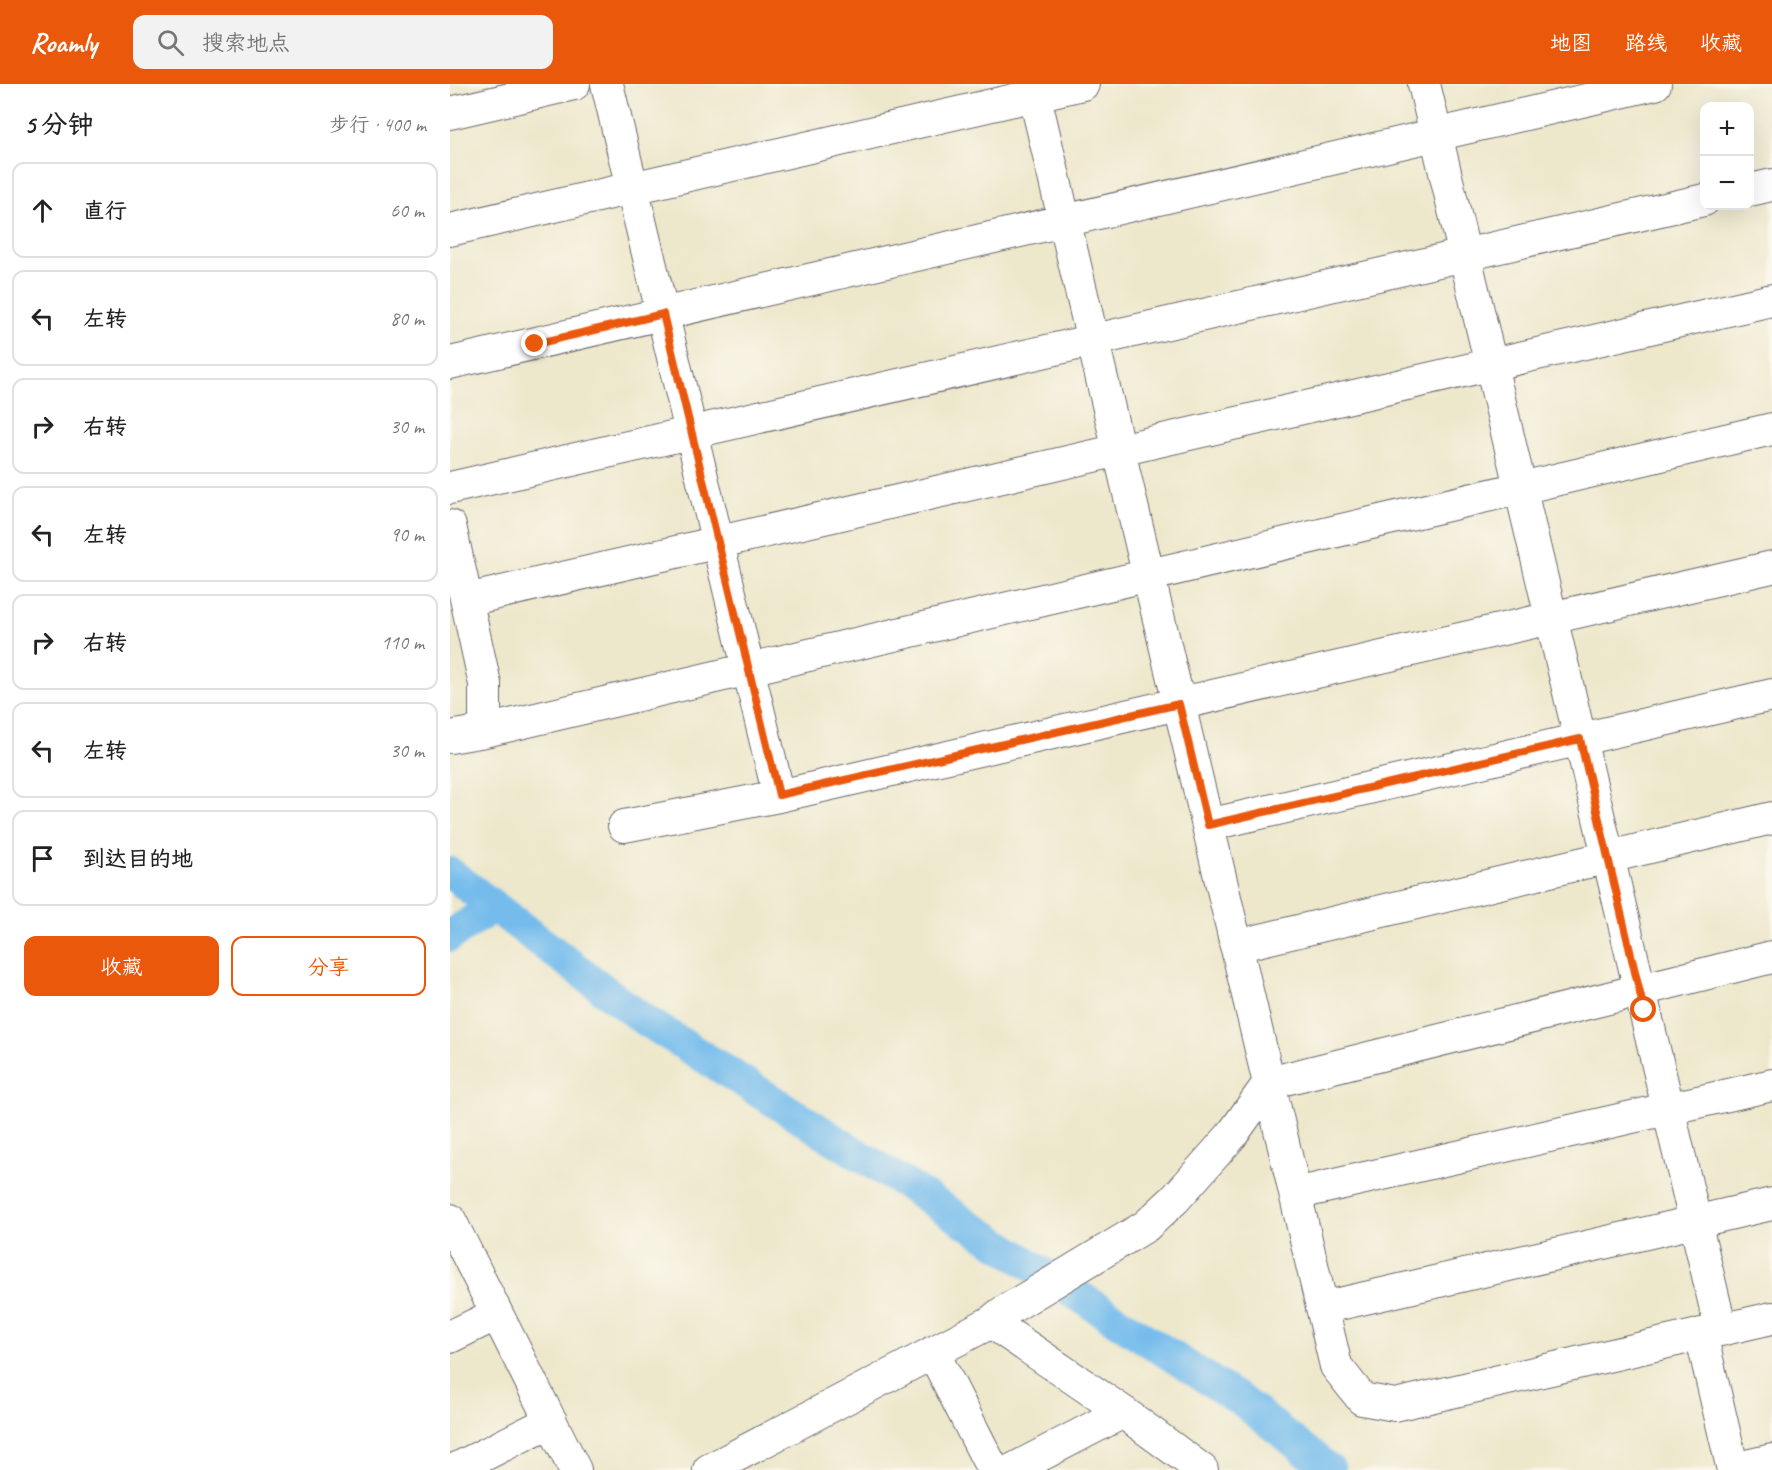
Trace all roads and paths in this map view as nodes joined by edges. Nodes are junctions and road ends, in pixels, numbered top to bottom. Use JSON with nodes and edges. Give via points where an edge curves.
{"nodes":[{"id":1,"x":574,"y":84,"type":"edge"},
{"id":2,"x":607,"y":84,"type":"edge"},
{"id":3,"x":1083,"y":84,"type":"edge"},
{"id":4,"x":1424,"y":84,"type":"edge"},
{"id":5,"x":1655,"y":84,"type":"edge"},
{"id":6,"x":1034,"y":90,"type":"edge"},
{"id":7,"x":450,"y":113,"type":"edge"},
{"id":8,"x":1436,"y":135,"type":"junction"},
{"id":9,"x":1772,"y":185,"type":"edge"},
{"id":10,"x":632,"y":188,"type":"junction"},
{"id":11,"x":1754,"y":189,"type":"edge"},
{"id":12,"x":1700,"y":201,"type":"edge"},
{"id":13,"x":1065,"y":221,"type":"junction"},
{"id":14,"x":450,"y":230,"type":"edge"},
{"id":15,"x":1465,"y":255,"type":"junction"},
{"id":16,"x":1772,"y":300,"type":"edge"},
{"id":17,"x":663,"y":314,"type":"junction"},
{"id":18,"x":1093,"y":340,"type":"junction"},
{"id":19,"x":450,"y":363,"type":"edge"},
{"id":20,"x":1491,"y":364,"type":"junction"},
{"id":21,"x":1772,"y":429,"type":"edge"},
{"id":22,"x":691,"y":432,"type":"junction"},
{"id":23,"x":1119,"y":450,"type":"junction"},
{"id":24,"x":450,"y":488,"type":"edge"},
{"id":25,"x":1520,"y":488,"type":"junction"},
{"id":26,"x":450,"y":526,"type":"edge"},
{"id":27,"x":718,"y":542,"type":"junction"},
{"id":28,"x":1772,"y":567,"type":"edge"},
{"id":29,"x":1149,"y":575,"type":"junction"},
{"id":30,"x":467,"y":600,"type":"junction"},
{"id":31,"x":1551,"y":618,"type":"junction"},
{"id":32,"x":749,"y":669,"type":"junction"},
{"id":33,"x":1772,"y":695,"type":"edge"},
{"id":34,"x":1179,"y":704,"type":"junction"},
{"id":35,"x":485,"y":731,"type":"junction"},
{"id":36,"x":450,"y":737,"type":"edge"},
{"id":37,"x":1580,"y":739,"type":"junction"},
{"id":38,"x":779,"y":795,"type":"junction"},
{"id":39,"x":1772,"y":818,"type":"edge"},
{"id":40,"x":1208,"y":825,"type":"junction"},
{"id":41,"x":624,"y":826,"type":"dead end"},
{"id":42,"x":1608,"y":857,"type":"junction"},
{"id":43,"x":1236,"y":946,"type":"junction"},
{"id":44,"x":1772,"y":957,"type":"edge"},
{"id":45,"x":1640,"y":991,"type":"junction"},
{"id":46,"x":1269,"y":1083,"type":"junction"},
{"id":47,"x":1772,"y":1085,"type":"edge"},
{"id":48,"x":1668,"y":1109,"type":"junction"},
{"id":49,"x":1295,"y":1194,"type":"junction"},
{"id":50,"x":1772,"y":1204,"type":"edge"},
{"id":51,"x":450,"y":1220,"type":"edge"},
{"id":52,"x":1695,"y":1222,"type":"junction"},
{"id":53,"x":1322,"y":1308,"type":"junction"},
{"id":54,"x":497,"y":1314,"type":"junction"},
{"id":55,"x":997,"y":1317,"type":"junction"},
{"id":56,"x":1772,"y":1318,"type":"edge"},
{"id":57,"x":1711,"y":1332,"type":"junction"},
{"id":58,"x":450,"y":1337,"type":"edge"},
{"id":59,"x":933,"y":1352,"type":"junction"},
{"id":60,"x":1123,"y":1412,"type":"junction"},
{"id":61,"x":550,"y":1421,"type":"junction"},
{"id":62,"x":1772,"y":1460,"type":"edge"},
{"id":63,"x":454,"y":1470,"type":"edge"},
{"id":64,"x":575,"y":1470,"type":"edge"},
{"id":65,"x":709,"y":1470,"type":"edge"},
{"id":66,"x":993,"y":1470,"type":"edge"},
{"id":67,"x":1012,"y":1470,"type":"edge"},
{"id":68,"x":1202,"y":1470,"type":"edge"},
{"id":69,"x":1733,"y":1470,"type":"edge"}],
"edges":[{"from":1,"to":7,"type":"street"},
{"from":2,"to":10,"type":"street"},
{"from":3,"to":6,"type":"street"},
{"from":4,"to":8,"type":"street"},
{"from":5,"to":8,"type":"street"},
{"from":6,"to":10,"type":"street"},
{"from":6,"to":13,"type":"street"},
{"from":8,"to":13,"type":"street"},
{"from":8,"to":15,"type":"street"},
{"from":9,"to":11,"type":"street"},
{"from":10,"to":14,"type":"street"},
{"from":10,"to":17,"type":"street"},
{"from":12,"to":15,"type":"street"},
{"from":13,"to":17,"type":"street"},
{"from":13,"to":18,"type":"street"},
{"from":15,"to":18,"type":"street"},
{"from":15,"to":20,"type":"street"},
{"from":16,"to":20,"type":"street"},
{"from":17,"to":19,"type":"street"},
{"from":17,"to":22,"type":"street"},
{"from":18,"to":22,"type":"street"},
{"from":18,"to":23,"type":"street"},
{"from":20,"to":23,"type":"street"},
{"from":20,"to":25,"type":"street"},
{"from":21,"to":25,"type":"street"},
{"from":22,"to":24,"type":"street"},
{"from":22,"to":27,"type":"street"},
{"from":23,"to":27,"type":"street"},
{"from":23,"to":29,"type":"street"},
{"from":25,"to":29,"type":"street"},
{"from":25,"to":31,"type":"street"},
{"from":26,"to":30,"type":"street"},
{"from":27,"to":30,"type":"street"},
{"from":27,"to":32,"type":"street"},
{"from":28,"to":31,"type":"street"},
{"from":29,"to":32,"type":"street"},
{"from":29,"to":34,"type":"street"},
{"from":30,"to":35,"type":"street","via":[[485,684]]},
{"from":31,"to":34,"type":"street"},
{"from":31,"to":37,"type":"street"},
{"from":32,"to":35,"type":"street"},
{"from":32,"to":38,"type":"street"},
{"from":33,"to":37,"type":"street"},
{"from":34,"to":38,"type":"street"},
{"from":34,"to":40,"type":"street"},
{"from":35,"to":36,"type":"street"},
{"from":37,"to":40,"type":"street"},
{"from":37,"to":42,"type":"street"},
{"from":38,"to":41,"type":"street"},
{"from":39,"to":42,"type":"street"},
{"from":40,"to":43,"type":"street"},
{"from":42,"to":43,"type":"street"},
{"from":42,"to":45,"type":"street"},
{"from":43,"to":46,"type":"street"},
{"from":44,"to":45,"type":"street"},
{"from":45,"to":46,"type":"street"},
{"from":45,"to":48,"type":"street"},
{"from":46,"to":49,"type":"street"},
{"from":46,"to":55,"type":"street","via":[[1231,1136],[1146,1226]]},
{"from":47,"to":48,"type":"street"},
{"from":48,"to":49,"type":"street"},
{"from":48,"to":52,"type":"street"},
{"from":49,"to":53,"type":"street"},
{"from":50,"to":52,"type":"street"},
{"from":51,"to":54,"type":"street"},
{"from":52,"to":53,"type":"street"},
{"from":52,"to":57,"type":"street"},
{"from":53,"to":57,"type":"street","via":[[1336,1366],[1362,1399],[1395,1405]]},
{"from":54,"to":58,"type":"street"},
{"from":54,"to":61,"type":"street"},
{"from":55,"to":59,"type":"street"},
{"from":55,"to":60,"type":"street"},
{"from":56,"to":57,"type":"street"},
{"from":57,"to":69,"type":"street"},
{"from":59,"to":65,"type":"street"},
{"from":59,"to":66,"type":"street"},
{"from":60,"to":67,"type":"street"},
{"from":60,"to":68,"type":"street"},
{"from":61,"to":63,"type":"street"},
{"from":61,"to":64,"type":"street"},
{"from":62,"to":69,"type":"street"}]}
